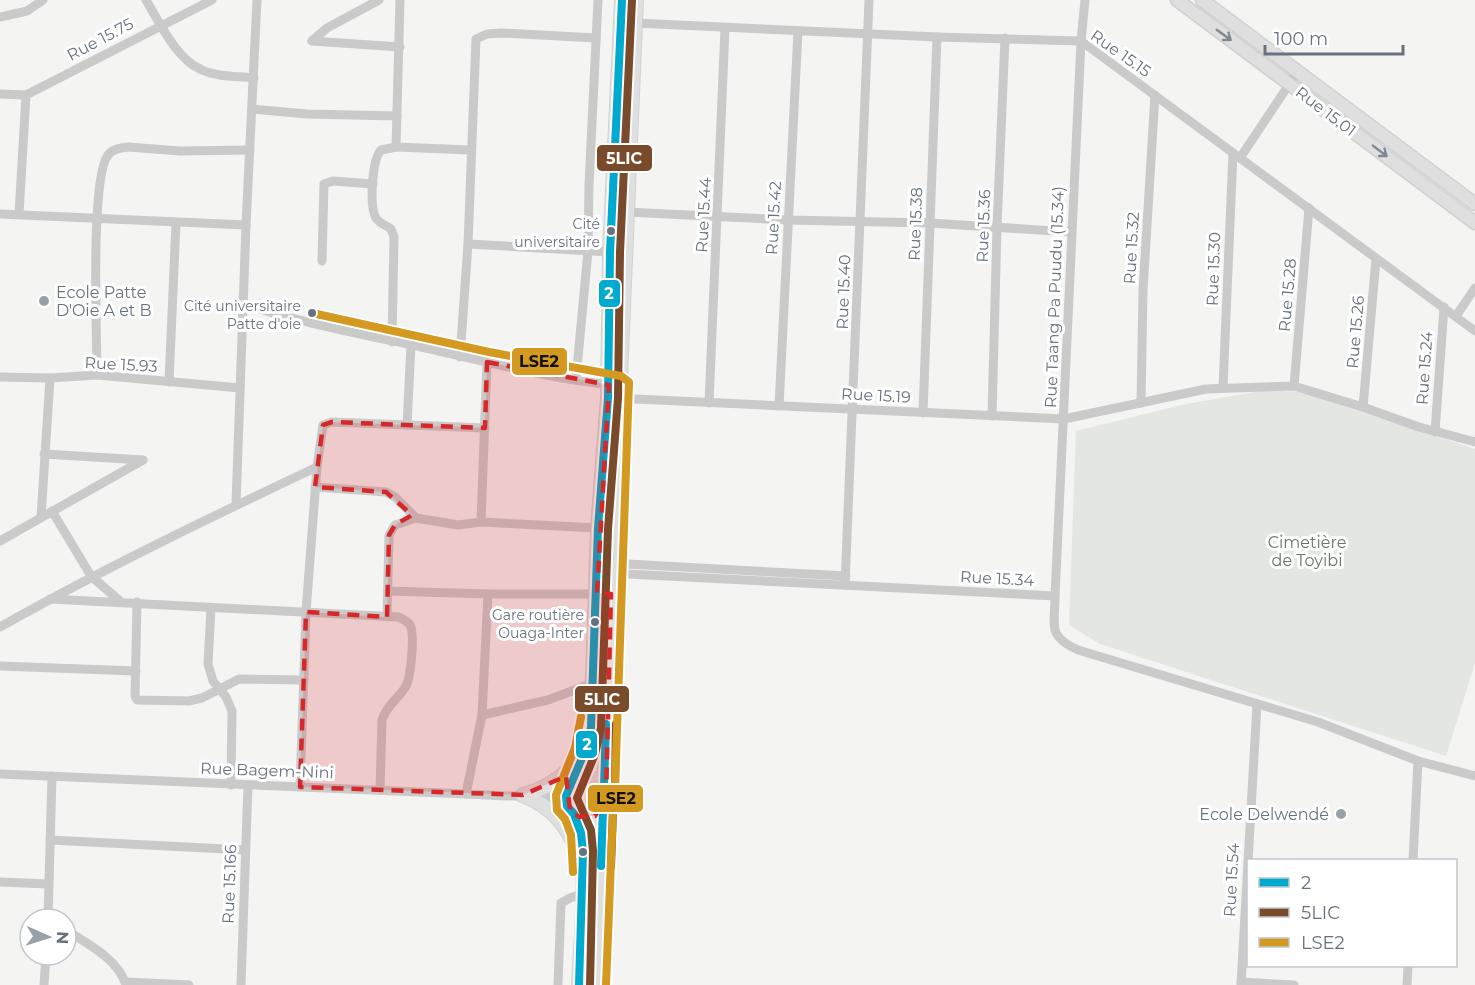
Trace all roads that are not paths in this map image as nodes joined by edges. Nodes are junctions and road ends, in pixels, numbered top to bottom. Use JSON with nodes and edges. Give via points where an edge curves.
{"nodes":[{"id":1,"x":43,"y":0,"type":"edge"},
{"id":2,"x":146,"y":0,"type":"edge"},
{"id":3,"x":212,"y":0,"type":"edge"},
{"id":4,"x":256,"y":0,"type":"edge"},
{"id":5,"x":379,"y":0,"type":"edge"},
{"id":6,"x":400,"y":0,"type":"edge"},
{"id":7,"x":598,"y":0,"type":"edge"},
{"id":8,"x":622,"y":0,"type":"edge"},
{"id":9,"x":636,"y":0,"type":"edge"},
{"id":10,"x":869,"y":0,"type":"edge"},
{"id":11,"x":1085,"y":0,"type":"edge"},
{"id":12,"x":1177,"y":0,"type":"edge"},
{"id":13,"x":1202,"y":0,"type":"edge"},
{"id":14,"x":0,"y":17,"type":"edge"},
{"id":15,"x":635,"y":23,"type":"junction"},
{"id":16,"x":160,"y":25,"type":"junction"},
{"id":17,"x":725,"y":28,"type":"junction"},
{"id":18,"x":798,"y":31,"type":"junction"},
{"id":19,"x":868,"y":33,"type":"junction"},
{"id":20,"x":937,"y":37,"type":"junction"},
{"id":21,"x":596,"y":38,"type":"junction"},
{"id":22,"x":1005,"y":38,"type":"junction"},
{"id":23,"x":1081,"y":41,"type":"junction"},
{"id":24,"x":400,"y":46,"type":"junction"},
{"id":25,"x":1298,"y":71,"type":"junction"},
{"id":26,"x":254,"y":78,"type":"junction"},
{"id":27,"x":1289,"y":82,"type":"junction"},
{"id":28,"x":0,"y":94,"type":"edge"},
{"id":29,"x":26,"y":95,"type":"junction"},
{"id":30,"x":1155,"y":95,"type":"junction"},
{"id":31,"x":252,"y":110,"type":"junction"},
{"id":32,"x":397,"y":116,"type":"junction"},
{"id":33,"x":396,"y":147,"type":"junction"},
{"id":34,"x":250,"y":150,"type":"junction"},
{"id":35,"x":470,"y":150,"type":"junction"},
{"id":36,"x":1236,"y":155,"type":"junction"},
{"id":37,"x":373,"y":184,"type":"junction"},
{"id":38,"x":1475,"y":204,"type":"edge"},
{"id":39,"x":1309,"y":208,"type":"junction"},
{"id":40,"x":626,"y":212,"type":"junction"},
{"id":41,"x":0,"y":214,"type":"edge"},
{"id":42,"x":18,"y":214,"type":"junction"},
{"id":43,"x":718,"y":215,"type":"junction"},
{"id":44,"x":96,"y":219,"type":"junction"},
{"id":45,"x":788,"y":220,"type":"junction"},
{"id":46,"x":861,"y":220,"type":"junction"},
{"id":47,"x":176,"y":223,"type":"junction"},
{"id":48,"x":930,"y":223,"type":"junction"},
{"id":49,"x":1475,"y":223,"type":"edge"},
{"id":50,"x":246,"y":225,"type":"junction"},
{"id":51,"x":997,"y":227,"type":"junction"},
{"id":52,"x":1071,"y":232,"type":"junction"},
{"id":53,"x":468,"y":244,"type":"junction"},
{"id":54,"x":588,"y":251,"type":"junction"},
{"id":55,"x":610,"y":252,"type":"junction"},
{"id":56,"x":1376,"y":260,"type":"junction"},
{"id":57,"x":322,"y":261,"type":"dead end"},
{"id":58,"x":1475,"y":288,"type":"edge"},
{"id":59,"x":244,"y":304,"type":"junction"},
{"id":60,"x":1444,"y":307,"type":"junction"},
{"id":61,"x":1456,"y":316,"type":"junction"},
{"id":62,"x":1475,"y":331,"type":"edge"},
{"id":63,"x":393,"y":342,"type":"junction"},
{"id":64,"x":411,"y":345,"type":"junction"},
{"id":65,"x":460,"y":357,"type":"junction"},
{"id":66,"x":488,"y":362,"type":"junction"},
{"id":67,"x":97,"y":375,"type":"junction"},
{"id":68,"x":0,"y":377,"type":"edge"},
{"id":69,"x":50,"y":378,"type":"junction"},
{"id":70,"x":576,"y":379,"type":"junction"},
{"id":71,"x":169,"y":382,"type":"junction"},
{"id":72,"x":1294,"y":386,"type":"junction"},
{"id":73,"x":1223,"y":387,"type":"junction"},
{"id":74,"x":240,"y":388,"type":"junction"},
{"id":75,"x":614,"y":392,"type":"junction"},
{"id":76,"x":709,"y":403,"type":"junction"},
{"id":77,"x":1141,"y":403,"type":"junction"},
{"id":78,"x":779,"y":406,"type":"junction"},
{"id":79,"x":1363,"y":407,"type":"junction"},
{"id":80,"x":854,"y":410,"type":"junction"},
{"id":81,"x":922,"y":413,"type":"junction"},
{"id":82,"x":992,"y":416,"type":"junction"},
{"id":83,"x":1064,"y":419,"type":"junction"},
{"id":84,"x":407,"y":425,"type":"junction"},
{"id":85,"x":485,"y":428,"type":"junction"},
{"id":86,"x":1435,"y":432,"type":"junction"},
{"id":87,"x":1475,"y":442,"type":"edge"},
{"id":88,"x":44,"y":454,"type":"junction"},
{"id":89,"x":317,"y":467,"type":"junction"},
{"id":90,"x":315,"y":487,"type":"junction"},
{"id":91,"x":236,"y":504,"type":"junction"},
{"id":92,"x":52,"y":511,"type":"junction"},
{"id":93,"x":41,"y":517,"type":"junction"},
{"id":94,"x":416,"y":518,"type":"junction"},
{"id":95,"x":481,"y":522,"type":"junction"},
{"id":96,"x":598,"y":528,"type":"junction"},
{"id":97,"x":0,"y":541,"type":"edge"},
{"id":98,"x":605,"y":568,"type":"junction"},
{"id":99,"x":91,"y":576,"type":"junction"},
{"id":100,"x":846,"y":580,"type":"junction"},
{"id":101,"x":388,"y":591,"type":"junction"},
{"id":102,"x":604,"y":593,"type":"junction"},
{"id":103,"x":488,"y":594,"type":"junction"},
{"id":104,"x":1055,"y":596,"type":"junction"},
{"id":105,"x":50,"y":599,"type":"junction"},
{"id":106,"x":121,"y":602,"type":"junction"},
{"id":107,"x":136,"y":603,"type":"junction"},
{"id":108,"x":211,"y":608,"type":"junction"},
{"id":109,"x":306,"y":612,"type":"junction"},
{"id":110,"x":387,"y":617,"type":"junction"},
{"id":111,"x":0,"y":627,"type":"edge"},
{"id":112,"x":0,"y":666,"type":"edge"},
{"id":113,"x":136,"y":671,"type":"junction"},
{"id":114,"x":304,"y":680,"type":"junction"},
{"id":115,"x":593,"y":683,"type":"junction"},
{"id":116,"x":219,"y":688,"type":"junction"},
{"id":117,"x":1257,"y":704,"type":"junction"},
{"id":118,"x":482,"y":715,"type":"junction"},
{"id":119,"x":585,"y":751,"type":"junction"},
{"id":120,"x":1418,"y":761,"type":"junction"},
{"id":121,"x":0,"y":774,"type":"edge"},
{"id":122,"x":52,"y":776,"type":"junction"},
{"id":123,"x":1475,"y":776,"type":"edge"},
{"id":124,"x":571,"y":784,"type":"junction"},
{"id":125,"x":231,"y":785,"type":"junction"},
{"id":126,"x":248,"y":785,"type":"junction"},
{"id":127,"x":300,"y":787,"type":"junction"},
{"id":128,"x":604,"y":788,"type":"junction"},
{"id":129,"x":380,"y":790,"type":"junction"},
{"id":130,"x":466,"y":794,"type":"junction"},
{"id":131,"x":528,"y":795,"type":"junction"},
{"id":132,"x":603,"y":808,"type":"junction"},
{"id":133,"x":571,"y":810,"type":"junction"},
{"id":134,"x":51,"y":840,"type":"junction"},
{"id":135,"x":245,"y":850,"type":"junction"},
{"id":136,"x":1249,"y":859,"type":"edge"},
{"id":137,"x":1413,"y":859,"type":"edge"},
{"id":138,"x":0,"y":882,"type":"edge"},
{"id":139,"x":48,"y":884,"type":"junction"},
{"id":140,"x":583,"y":887,"type":"junction"},
{"id":141,"x":1247,"y":888,"type":"edge"},
{"id":142,"x":1246,"y":906,"type":"edge"},
{"id":143,"x":48,"y":907,"type":"edge"},
{"id":144,"x":78,"y":938,"type":"edge"},
{"id":145,"x":45,"y":967,"type":"edge"},
{"id":146,"x":1408,"y":967,"type":"edge"},
{"id":147,"x":1241,"y":983,"type":"edge"},
{"id":148,"x":126,"y":984,"type":"edge"},
{"id":149,"x":44,"y":985,"type":"edge"},
{"id":150,"x":189,"y":985,"type":"edge"},
{"id":151,"x":241,"y":985,"type":"edge"},
{"id":152,"x":558,"y":985,"type":"edge"},
{"id":153,"x":579,"y":985,"type":"edge"},
{"id":154,"x":594,"y":985,"type":"edge"},
{"id":155,"x":1294,"y":985,"type":"edge"},
{"id":156,"x":1407,"y":985,"type":"edge"}],
"edges":[{"from":1,"to":14,"type":"street","via":[[27,11]]},
{"from":2,"to":16,"type":"street"},
{"from":3,"to":16,"type":"street","name":"Rue 15.75"},
{"from":4,"to":26,"type":"street"},
{"from":5,"to":24,"type":"street","via":[[327,28],[312,41]]},
{"from":6,"to":24,"type":"street"},
{"from":7,"to":21,"type":"street"},
{"from":8,"to":55,"type":"highway"},
{"from":9,"to":15,"type":"highway"},
{"from":10,"to":19,"type":"street","name":"Rue 15.40"},
{"from":11,"to":23,"type":"street","name":"Rue Taang Pa Puudu (15.34)"},
{"from":12,"to":27,"type":"main road","name":"Rue 15.01","one_way":true},
{"from":13,"to":25,"type":"main road","name":"Rue 15.01"},
{"from":15,"to":17,"type":"street","name":"Rue 15.15"},
{"from":15,"to":40,"type":"highway"},
{"from":16,"to":26,"type":"street","via":[[182,56],[199,69]]},
{"from":16,"to":29,"type":"street","name":"Rue 15.75"},
{"from":17,"to":18,"type":"street","name":"Rue 15.15"},
{"from":17,"to":43,"type":"street","name":"Rue 15.44"},
{"from":18,"to":19,"type":"street","name":"Rue 15.15"},
{"from":18,"to":45,"type":"street","name":"Rue 15.42"},
{"from":19,"to":20,"type":"street","name":"Rue 15.15"},
{"from":19,"to":46,"type":"street","name":"Rue 15.40"},
{"from":20,"to":22,"type":"street","name":"Rue 15.15"},
{"from":20,"to":48,"type":"street","name":"Rue 15.38"},
{"from":21,"to":35,"type":"street","via":[[501,33],[476,39]]},
{"from":21,"to":54,"type":"street"},
{"from":22,"to":23,"type":"street","name":"Rue 15.15"},
{"from":22,"to":51,"type":"street","name":"Rue 15.36"},
{"from":23,"to":30,"type":"street","name":"Rue 15.15"},
{"from":23,"to":52,"type":"street","name":"Rue Taang Pa Puudu (15.34)"},
{"from":24,"to":32,"type":"street"},
{"from":25,"to":27,"type":"street"},
{"from":25,"to":38,"type":"main road","name":"Rue 15.01"},
{"from":26,"to":31,"type":"street"},
{"from":27,"to":36,"type":"street"},
{"from":27,"to":49,"type":"main road","name":"Rue 15.01","one_way":true},
{"from":28,"to":29,"type":"street","name":"Rue 15.75"},
{"from":29,"to":42,"type":"street"},
{"from":30,"to":36,"type":"street","name":"Rue 15.15"},
{"from":30,"to":77,"type":"street","name":"Rue 15.32","via":[[1143,290]]},
{"from":31,"to":32,"type":"street"},
{"from":31,"to":34,"type":"street"},
{"from":32,"to":33,"type":"street"},
{"from":33,"to":35,"type":"street"},
{"from":33,"to":37,"type":"street","via":[[381,150],[377,155]]},
{"from":34,"to":44,"type":"street","via":[[113,150],[103,163]]},
{"from":34,"to":50,"type":"street"},
{"from":35,"to":53,"type":"street"},
{"from":36,"to":39,"type":"street","name":"Rue 15.15"},
{"from":36,"to":73,"type":"street","name":"Rue 15.30"},
{"from":37,"to":57,"type":"street","via":[[324,184]]},
{"from":37,"to":63,"type":"street","via":[[375,216],[391,229],[394,237]]},
{"from":39,"to":56,"type":"street","name":"Rue 15.15"},
{"from":39,"to":72,"type":"street","name":"Rue 15.28"},
{"from":40,"to":43,"type":"street"},
{"from":40,"to":75,"type":"highway"},
{"from":41,"to":42,"type":"street"},
{"from":42,"to":44,"type":"street"},
{"from":43,"to":45,"type":"street"},
{"from":43,"to":76,"type":"street","name":"Rue 15.44"},
{"from":44,"to":47,"type":"street"},
{"from":44,"to":67,"type":"street"},
{"from":45,"to":46,"type":"street"},
{"from":45,"to":78,"type":"street","name":"Rue 15.42"},
{"from":46,"to":48,"type":"street"},
{"from":46,"to":80,"type":"street","name":"Rue 15.40"},
{"from":47,"to":50,"type":"street"},
{"from":47,"to":71,"type":"street"},
{"from":48,"to":51,"type":"street"},
{"from":48,"to":81,"type":"street","name":"Rue 15.38"},
{"from":50,"to":59,"type":"street"},
{"from":51,"to":52,"type":"street"},
{"from":51,"to":82,"type":"street","name":"Rue 15.36"},
{"from":52,"to":83,"type":"street","name":"Rue Taang Pa Puudu (15.34)"},
{"from":53,"to":54,"type":"street"},
{"from":53,"to":65,"type":"street"},
{"from":54,"to":55,"type":"street"},
{"from":54,"to":70,"type":"street"},
{"from":55,"to":75,"type":"highway"},
{"from":56,"to":60,"type":"street","name":"Rue 15.15"},
{"from":56,"to":79,"type":"street","name":"Rue 15.26"},
{"from":58,"to":61,"type":"street"},
{"from":59,"to":63,"type":"street","name":"Rue 15.19"},
{"from":59,"to":74,"type":"street"},
{"from":60,"to":61,"type":"street","name":"Rue 15.15"},
{"from":60,"to":86,"type":"street","name":"Rue 15.24"},
{"from":61,"to":62,"type":"street","name":"Rue 15.15"},
{"from":63,"to":64,"type":"street","name":"Rue 15.19"},
{"from":64,"to":65,"type":"street","name":"Rue 15.19"},
{"from":64,"to":84,"type":"street"},
{"from":65,"to":66,"type":"street","name":"Rue 15.19"},
{"from":66,"to":70,"type":"street","name":"Rue 15.19"},
{"from":66,"to":85,"type":"street"},
{"from":67,"to":69,"type":"street","name":"Rue 15.93"},
{"from":67,"to":71,"type":"street","name":"Rue 15.93"},
{"from":68,"to":69,"type":"street","name":"Rue 15.93"},
{"from":69,"to":88,"type":"street"},
{"from":70,"to":75,"type":"street","name":"Rue 15.19"},
{"from":71,"to":74,"type":"street","name":"Rue 15.93"},
{"from":72,"to":73,"type":"street","name":"Rue 15.19"},
{"from":72,"to":79,"type":"street","name":"Rue 15.19"},
{"from":73,"to":77,"type":"street","name":"Rue 15.19"},
{"from":74,"to":91,"type":"street"},
{"from":75,"to":76,"type":"street","name":"Rue 15.19"},
{"from":75,"to":96,"type":"highway"},
{"from":75,"to":98,"type":"highway"},
{"from":76,"to":78,"type":"street","name":"Rue 15.19"},
{"from":77,"to":83,"type":"street","name":"Rue 15.19"},
{"from":78,"to":80,"type":"street","name":"Rue 15.19"},
{"from":79,"to":86,"type":"street","name":"Rue 15.19"},
{"from":80,"to":81,"type":"street","name":"Rue 15.19"},
{"from":80,"to":100,"type":"street","name":"Rue 15.40"},
{"from":81,"to":82,"type":"street","name":"Rue 15.19"},
{"from":82,"to":83,"type":"street","name":"Rue 15.19"},
{"from":83,"to":104,"type":"street","name":"Rue Taang Pa Puudu (15.34)"},
{"from":84,"to":85,"type":"street"},
{"from":84,"to":89,"type":"street","via":[[327,423],[321,430]]},
{"from":85,"to":95,"type":"street"},
{"from":86,"to":87,"type":"street","name":"Rue 15.19"},
{"from":88,"to":92,"type":"street","via":[[143,460]]},
{"from":88,"to":93,"type":"street"},
{"from":89,"to":90,"type":"street"},
{"from":89,"to":91,"type":"street"},
{"from":90,"to":94,"type":"street","via":[[386,492]]},
{"from":90,"to":109,"type":"street"},
{"from":91,"to":99,"type":"street"},
{"from":92,"to":93,"type":"street"},
{"from":92,"to":99,"type":"street"},
{"from":93,"to":97,"type":"street"},
{"from":94,"to":95,"type":"street","via":[[458,525]]},
{"from":94,"to":101,"type":"street","via":[[395,525],[389,535]]},
{"from":95,"to":96,"type":"street"},
{"from":96,"to":98,"type":"highway"},
{"from":98,"to":100,"type":"street","name":"Rue 15.34"},
{"from":98,"to":102,"type":"highway"},
{"from":99,"to":105,"type":"street"},
{"from":99,"to":106,"type":"street"},
{"from":100,"to":104,"type":"street","name":"Rue 15.34"},
{"from":101,"to":103,"type":"street"},
{"from":101,"to":110,"type":"street"},
{"from":102,"to":103,"type":"street"},
{"from":102,"to":115,"type":"highway"},
{"from":102,"to":128,"type":"highway"},
{"from":103,"to":118,"type":"street"},
{"from":104,"to":117,"type":"street","name":"Rue 15.34","via":[[1056,636],[1062,643]]},
{"from":105,"to":106,"type":"street"},
{"from":105,"to":111,"type":"street"},
{"from":106,"to":107,"type":"street"},
{"from":107,"to":108,"type":"street"},
{"from":107,"to":113,"type":"street"},
{"from":108,"to":109,"type":"street"},
{"from":108,"to":116,"type":"street","via":[[208,664]]},
{"from":109,"to":110,"type":"street"},
{"from":109,"to":114,"type":"street"},
{"from":110,"to":129,"type":"street","via":[[404,620],[411,627],[412,640],[407,683],[384,713],[380,726]]},
{"from":112,"to":113,"type":"street"},
{"from":113,"to":116,"type":"street","via":[[137,700],[189,701]]},
{"from":114,"to":116,"type":"street","via":[[239,679]]},
{"from":114,"to":127,"type":"street"},
{"from":115,"to":118,"type":"street","via":[[548,700]]},
{"from":115,"to":119,"type":"highway","via":[[591,727]]},
{"from":116,"to":125,"type":"street","via":[[232,711]]},
{"from":117,"to":120,"type":"street","name":"Rue 15.34","via":[[1318,722]]},
{"from":117,"to":136,"type":"street","name":"Rue 15.54"},
{"from":118,"to":130,"type":"street"},
{"from":119,"to":124,"type":"highway"},
{"from":119,"to":131,"type":"highway","via":[[557,781]]},
{"from":120,"to":123,"type":"street","name":"Rue 15.34"},
{"from":120,"to":137,"type":"street"},
{"from":121,"to":122,"type":"street","name":"Rue Bagem-Nini"},
{"from":122,"to":125,"type":"street","name":"Rue Bagem-Nini"},
{"from":122,"to":134,"type":"street"},
{"from":124,"to":128,"type":"highway","via":[[582,777],[592,778]]},
{"from":124,"to":131,"type":"street","via":[[546,794]]},
{"from":124,"to":133,"type":"highway","via":[[566,796]]},
{"from":125,"to":126,"type":"street","name":"Rue Bagem-Nini"},
{"from":126,"to":127,"type":"street","name":"Rue Bagem-Nini"},
{"from":126,"to":135,"type":"street","name":"Rue 15.166"},
{"from":127,"to":129,"type":"street","name":"Rue Bagem-Nini"},
{"from":128,"to":132,"type":"highway"},
{"from":129,"to":130,"type":"street","name":"Rue Bagem-Nini"},
{"from":130,"to":131,"type":"street","name":"Rue Bagem-Nini"},
{"from":131,"to":133,"type":"street","via":[[554,800]]},
{"from":131,"to":140,"type":"highway","via":[[565,826],[577,852]]},
{"from":132,"to":133,"type":"highway","via":[[590,818],[579,817]]},
{"from":132,"to":154,"type":"highway"},
{"from":133,"to":140,"type":"highway","via":[[583,852]]},
{"from":134,"to":135,"type":"street"},
{"from":134,"to":139,"type":"street"},
{"from":135,"to":151,"type":"street","name":"Rue 15.166"},
{"from":138,"to":139,"type":"street"},
{"from":139,"to":143,"type":"street"},
{"from":140,"to":152,"type":"street","via":[[561,903]]},
{"from":140,"to":153,"type":"highway"},
{"from":141,"to":142,"type":"street","name":"Rue 15.54"},
{"from":142,"to":147,"type":"street","name":"Rue 15.54"},
{"from":144,"to":148,"type":"street","via":[[114,965]]},
{"from":145,"to":149,"type":"street"},
{"from":146,"to":156,"type":"street"},
{"from":147,"to":155,"type":"street"},
{"from":148,"to":150,"type":"street"}]}
